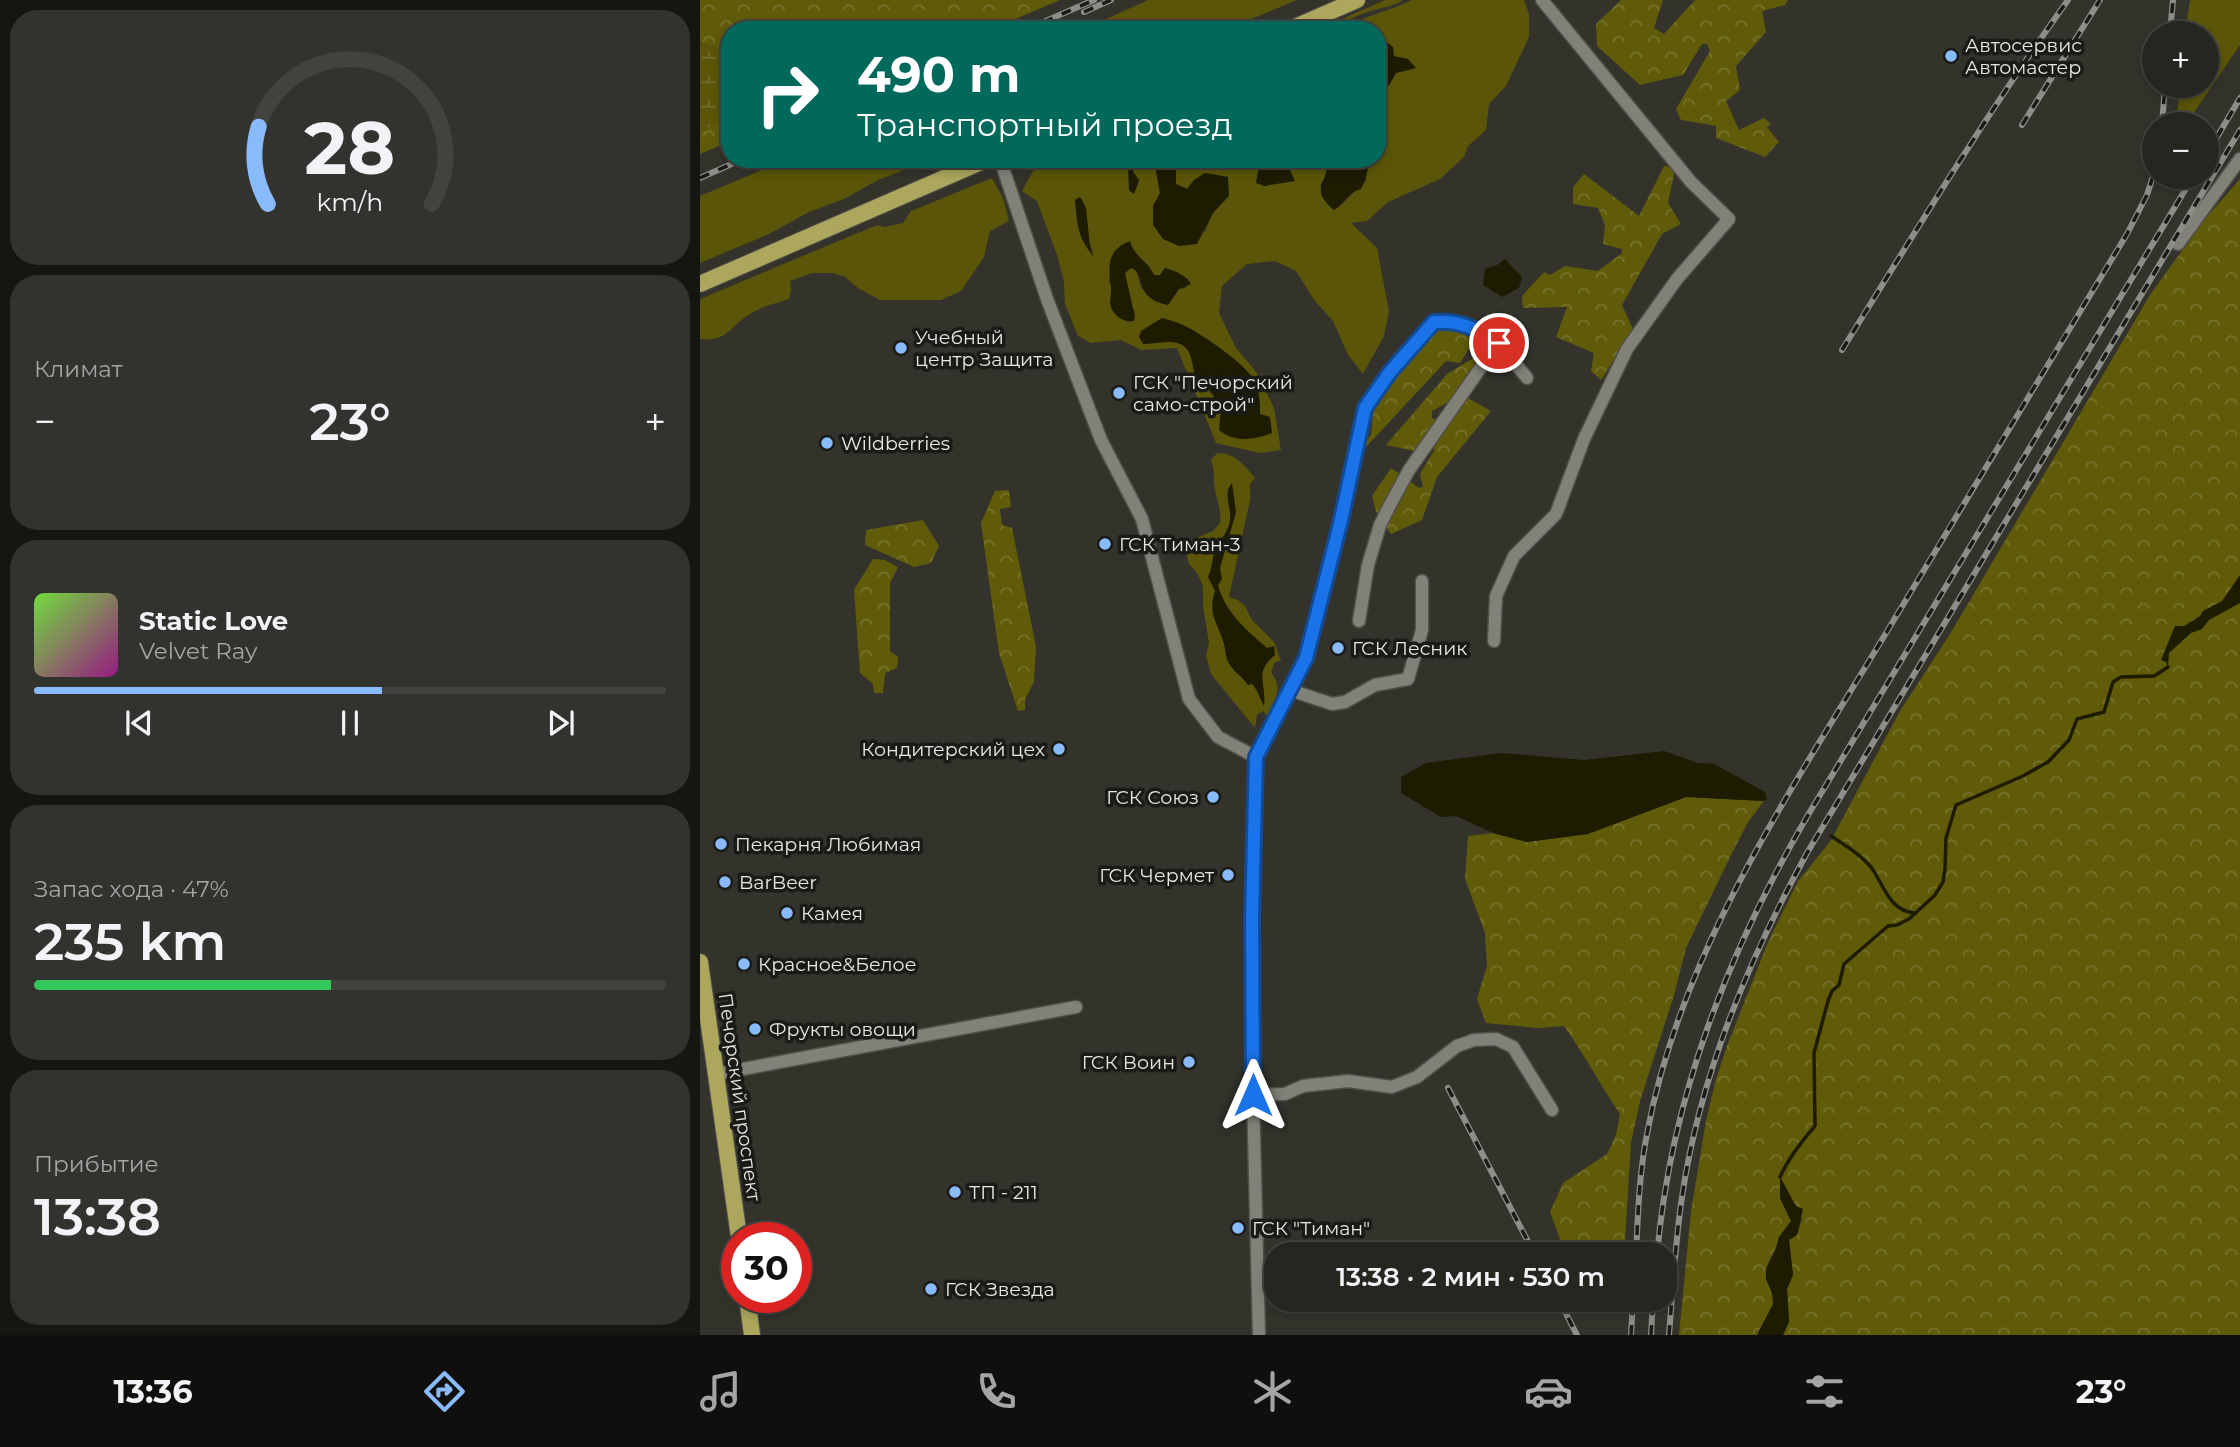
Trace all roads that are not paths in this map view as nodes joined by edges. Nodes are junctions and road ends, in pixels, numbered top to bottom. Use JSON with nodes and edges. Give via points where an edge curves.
{"nodes":[{"id":1,"x":1357,"y":0,"type":"edge"},
{"id":2,"x":1542,"y":0,"type":"edge"},
{"id":3,"x":1309,"y":21,"type":"edge"},
{"id":4,"x":2240,"y":159,"type":"edge"},
{"id":5,"x":967,"y":168,"type":"edge"},
{"id":6,"x":1003,"y":168,"type":"edge"},
{"id":7,"x":2178,"y":244,"type":"dead end"},
{"id":8,"x":700,"y":284,"type":"edge"},
{"id":9,"x":1499,"y":343,"type":"junction"},
{"id":10,"x":1527,"y":378,"type":"dead end"},
{"id":11,"x":1422,"y":581,"type":"dead end"},
{"id":12,"x":1359,"y":621,"type":"dead end"},
{"id":13,"x":1494,"y":641,"type":"dead end"},
{"id":14,"x":1290,"y":690,"type":"junction"},
{"id":15,"x":1256,"y":757,"type":"junction"},
{"id":16,"x":700,"y":962,"type":"edge"},
{"id":17,"x":1076,"y":1007,"type":"dead end"},
{"id":18,"x":716,"y":1074,"type":"junction"},
{"id":19,"x":1253,"y":1095,"type":"junction"},
{"id":20,"x":1552,"y":1110,"type":"dead end"},
{"id":21,"x":737,"y":1222,"type":"edge"},
{"id":22,"x":749,"y":1313,"type":"edge"},
{"id":23,"x":752,"y":1335,"type":"edge"},
{"id":24,"x":1259,"y":1335,"type":"edge"}],
"edges":[{"from":1,"to":3,"type":"main road"},
{"from":2,"to":13,"type":"street","via":[[1691,182],[1729,219],[1677,279],[1627,349],[1584,439],[1556,514],[1514,556],[1496,596]]},
{"from":4,"to":7,"type":"street"},
{"from":5,"to":8,"type":"main road"},
{"from":6,"to":15,"type":"street","via":[[1101,440],[1142,519],[1189,699],[1218,737]]},
{"from":9,"to":10,"type":"street"},
{"from":9,"to":12,"type":"street","via":[[1409,470],[1390,505],[1368,565]]},
{"from":9,"to":14,"type":"street","via":[[1452,321],[1434,322],[1365,408],[1306,658]]},
{"from":11,"to":14,"type":"street","via":[[1422,630],[1408,679],[1375,685],[1332,704]]},
{"from":14,"to":15,"type":"street"},
{"from":15,"to":19,"type":"street"},
{"from":16,"to":18,"type":"main road","name":"Печорский проспект"},
{"from":17,"to":18,"type":"street"},
{"from":18,"to":21,"type":"main road","name":"Печорский проспект"},
{"from":19,"to":20,"type":"street","via":[[1285,1094],[1303,1086],[1348,1081],[1392,1087],[1417,1077],[1457,1046],[1496,1039],[1513,1047]]},
{"from":19,"to":24,"type":"street"},
{"from":22,"to":23,"type":"main road"}]}
